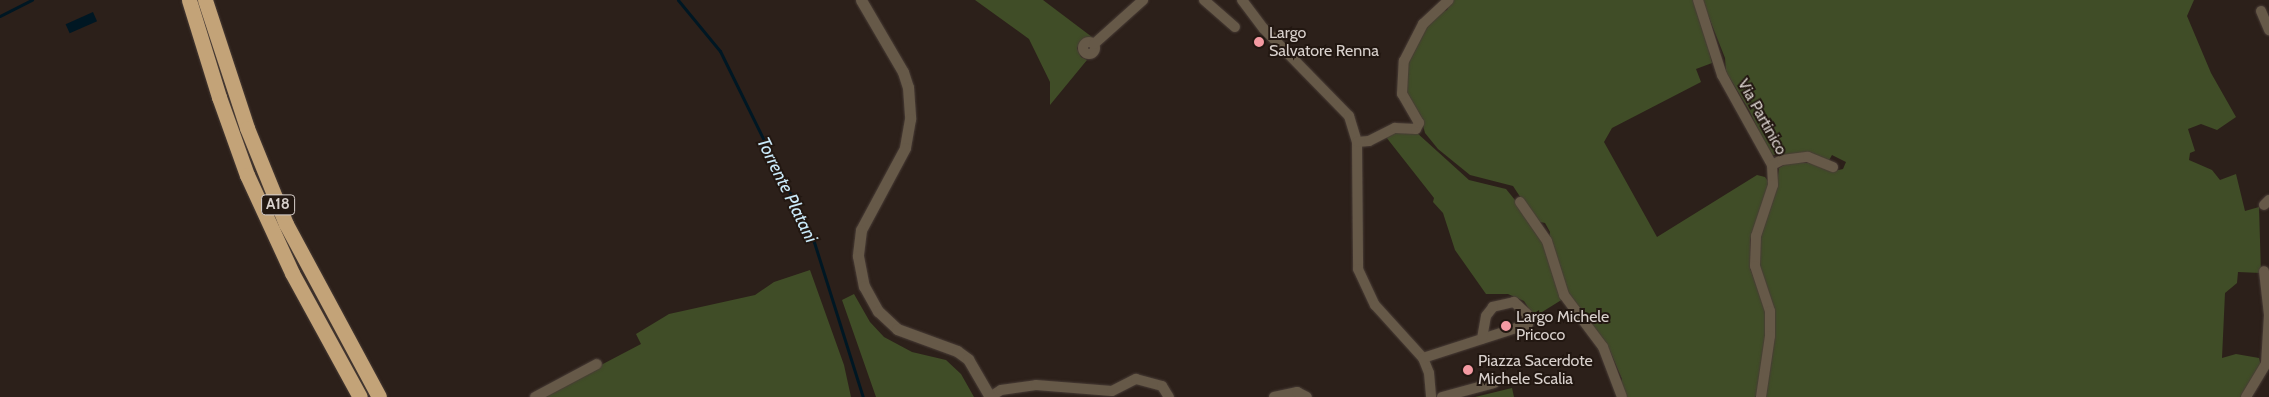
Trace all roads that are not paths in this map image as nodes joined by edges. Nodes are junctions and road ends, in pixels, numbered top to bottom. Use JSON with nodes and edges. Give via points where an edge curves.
{"nodes":[{"id":1,"x":189,"y":0,"type":"edge"},
{"id":2,"x":205,"y":0,"type":"edge"},
{"id":3,"x":861,"y":0,"type":"edge"},
{"id":4,"x":1143,"y":0,"type":"edge"},
{"id":5,"x":1204,"y":0,"type":"edge"},
{"id":6,"x":1242,"y":0,"type":"edge"},
{"id":7,"x":1449,"y":0,"type":"edge"},
{"id":8,"x":1698,"y":0,"type":"edge"},
{"id":9,"x":2261,"y":10,"type":"dead end"},
{"id":10,"x":1235,"y":27,"type":"dead end"},
{"id":11,"x":2269,"y":30,"type":"edge"},
{"id":12,"x":1094,"y":44,"type":"dead end"},
{"id":13,"x":1357,"y":142,"type":"junction"},
{"id":14,"x":1772,"y":165,"type":"junction"},
{"id":15,"x":1832,"y":167,"type":"dead end"},
{"id":16,"x":1520,"y":202,"type":"dead end"},
{"id":17,"x":2264,"y":271,"type":"dead end"},
{"id":18,"x":1482,"y":339,"type":"junction"},
{"id":19,"x":1423,"y":358,"type":"junction"},
{"id":20,"x":598,"y":364,"type":"dead end"},
{"id":21,"x":2267,"y":367,"type":"edge"},
{"id":22,"x":1494,"y":383,"type":"dead end"},
{"id":23,"x":360,"y":397,"type":"edge"},
{"id":24,"x":379,"y":397,"type":"edge"},
{"id":25,"x":534,"y":397,"type":"edge"},
{"id":26,"x":990,"y":397,"type":"edge"},
{"id":27,"x":1169,"y":397,"type":"edge"},
{"id":28,"x":1274,"y":397,"type":"edge"},
{"id":29,"x":1307,"y":397,"type":"edge"},
{"id":30,"x":1431,"y":397,"type":"edge"},
{"id":31,"x":1442,"y":397,"type":"edge"},
{"id":32,"x":1622,"y":397,"type":"edge"},
{"id":33,"x":1761,"y":397,"type":"edge"},
{"id":34,"x":2246,"y":397,"type":"edge"}],
"edges":[{"from":1,"to":23,"type":"highway","number":"A18","via":[[219,97],[255,193],[292,273]]},
{"from":2,"to":24,"type":"highway","number":"A18","via":[[247,128],[286,224]]},
{"from":3,"to":26,"type":"street","via":[[903,72],[910,103],[905,148],[861,230],[858,256],[864,286],[878,311],[897,329],[957,351],[968,359]]},
{"from":4,"to":12,"type":"street"},
{"from":5,"to":10,"type":"street"},
{"from":6,"to":13,"type":"street","via":[[1264,29],[1340,104],[1349,116]]},
{"from":7,"to":13,"type":"street","via":[[1423,24],[1404,61],[1402,94],[1419,123],[1416,129],[1395,128],[1369,141]]},
{"from":8,"to":14,"type":"street","name":"Via Partinico","via":[[1722,75]]},
{"from":9,"to":11,"type":"street"},
{"from":13,"to":19,"type":"street","via":[[1358,269],[1374,305]]},
{"from":14,"to":15,"type":"street","via":[[1782,160],[1808,157]]},
{"from":14,"to":33,"type":"street","name":"Via Partinico","via":[[1773,185],[1756,236],[1755,266],[1770,311],[1770,336]]},
{"from":16,"to":32,"type":"street","via":[[1547,241],[1564,295],[1603,347]]},
{"from":17,"to":21,"type":"street","via":[[2269,315]]},
{"from":18,"to":18,"type":"street","via":[[1528,324],[1527,314],[1514,302],[1493,307],[1486,316]]},
{"from":18,"to":19,"type":"street"},
{"from":19,"to":30,"type":"street","via":[[1429,373]]},
{"from":20,"to":25,"type":"street"},
{"from":21,"to":34,"type":"street"},
{"from":22,"to":31,"type":"street"},
{"from":26,"to":27,"type":"street","via":[[1001,390],[1036,385],[1112,391],[1136,379],[1162,386]]},
{"from":28,"to":29,"type":"street","via":[[1297,392]]}]}
